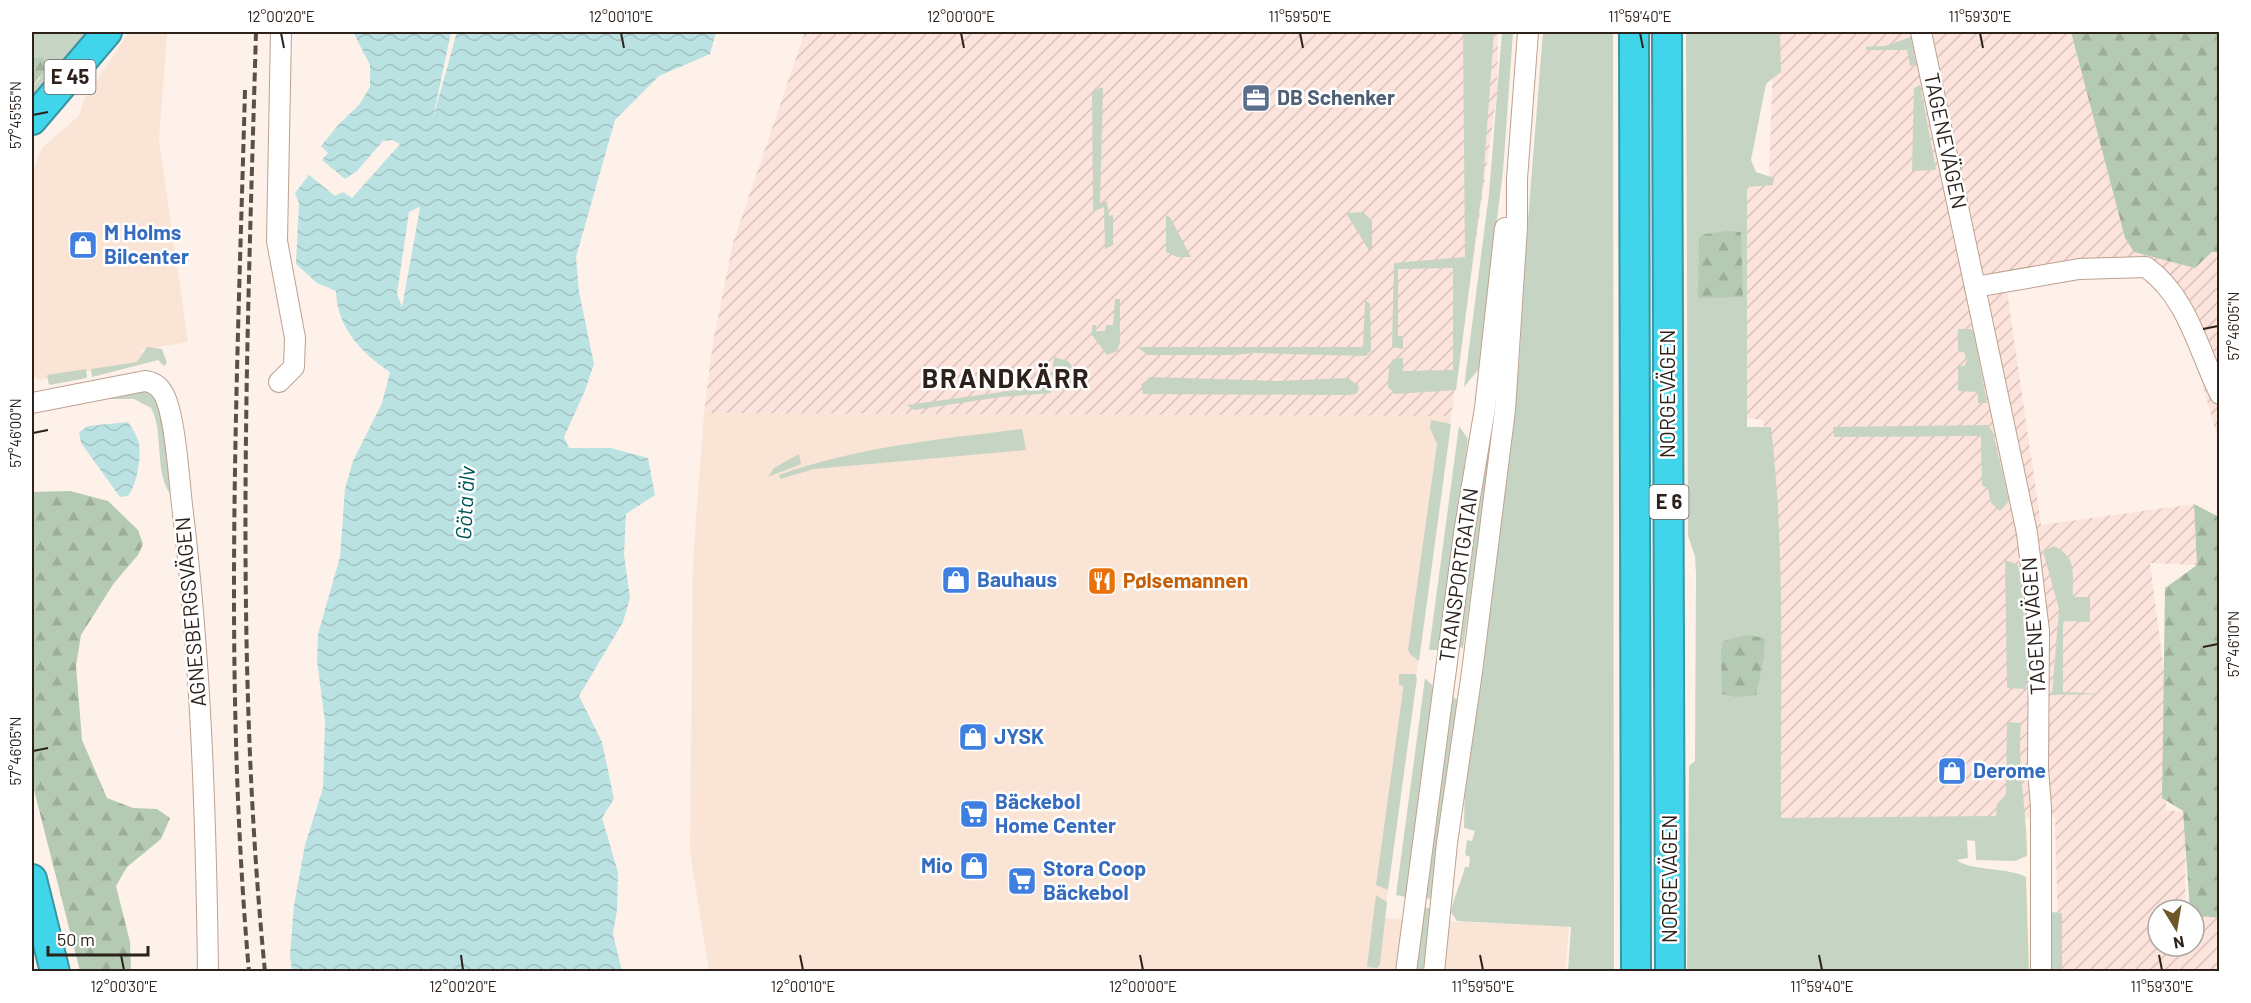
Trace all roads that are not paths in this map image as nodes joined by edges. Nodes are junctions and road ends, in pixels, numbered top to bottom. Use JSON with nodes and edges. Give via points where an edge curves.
{"nodes":[{"id":1,"x":107,"y":32,"type":"edge"},
{"id":2,"x":281,"y":32,"type":"edge"},
{"id":3,"x":1528,"y":32,"type":"edge"},
{"id":4,"x":1634,"y":32,"type":"edge"},
{"id":5,"x":1667,"y":32,"type":"edge"},
{"id":6,"x":1921,"y":32,"type":"edge"},
{"id":7,"x":32,"y":120,"type":"edge"},
{"id":8,"x":1516,"y":179,"type":"junction"},
{"id":9,"x":1975,"y":286,"type":"junction"},
{"id":10,"x":279,"y":382,"type":"dead end"},
{"id":11,"x":2220,"y":394,"type":"edge"},
{"id":12,"x":32,"y":403,"type":"edge"},
{"id":13,"x":32,"y":879,"type":"edge"},
{"id":14,"x":55,"y":972,"type":"edge"},
{"id":15,"x":208,"y":972,"type":"edge"},
{"id":16,"x":1406,"y":972,"type":"edge"},
{"id":17,"x":1434,"y":972,"type":"edge"},
{"id":18,"x":1636,"y":972,"type":"edge"},
{"id":19,"x":1670,"y":972,"type":"edge"},
{"id":20,"x":2040,"y":972,"type":"edge"}],
"edges":[{"from":1,"to":7,"type":"highway","number":"E 45"},
{"from":2,"to":10,"type":"street","via":[[277,241],[295,338],[294,367]]},
{"from":3,"to":8,"type":"street","name":"TRANSPORTGATAN"},
{"from":4,"to":18,"type":"highway","name":"NORGEVÄGEN","number":"E 6"},
{"from":5,"to":19,"type":"highway","name":"NORGEVÄGEN","number":"E 6"},
{"from":6,"to":9,"type":"street","name":"TAGENEVÄGEN"},
{"from":8,"to":16,"type":"street","name":"TRANSPORTGATAN","via":[[1506,227],[1485,408],[1464,533]]},
{"from":8,"to":17,"type":"street","name":"TRANSPORTGATAN","via":[[1518,227],[1505,410],[1447,843]]},
{"from":9,"to":11,"type":"street","via":[[2079,269],[2146,267],[2168,286],[2190,321]]},
{"from":9,"to":20,"type":"street","name":"TAGENEVÄGEN","via":[[2027,534],[2037,605]]},
{"from":12,"to":15,"type":"street","name":"AGNESBERGSVÄGEN","via":[[145,381],[155,384],[166,400],[189,555],[195,628]]},
{"from":13,"to":14,"type":"highway"}]}
